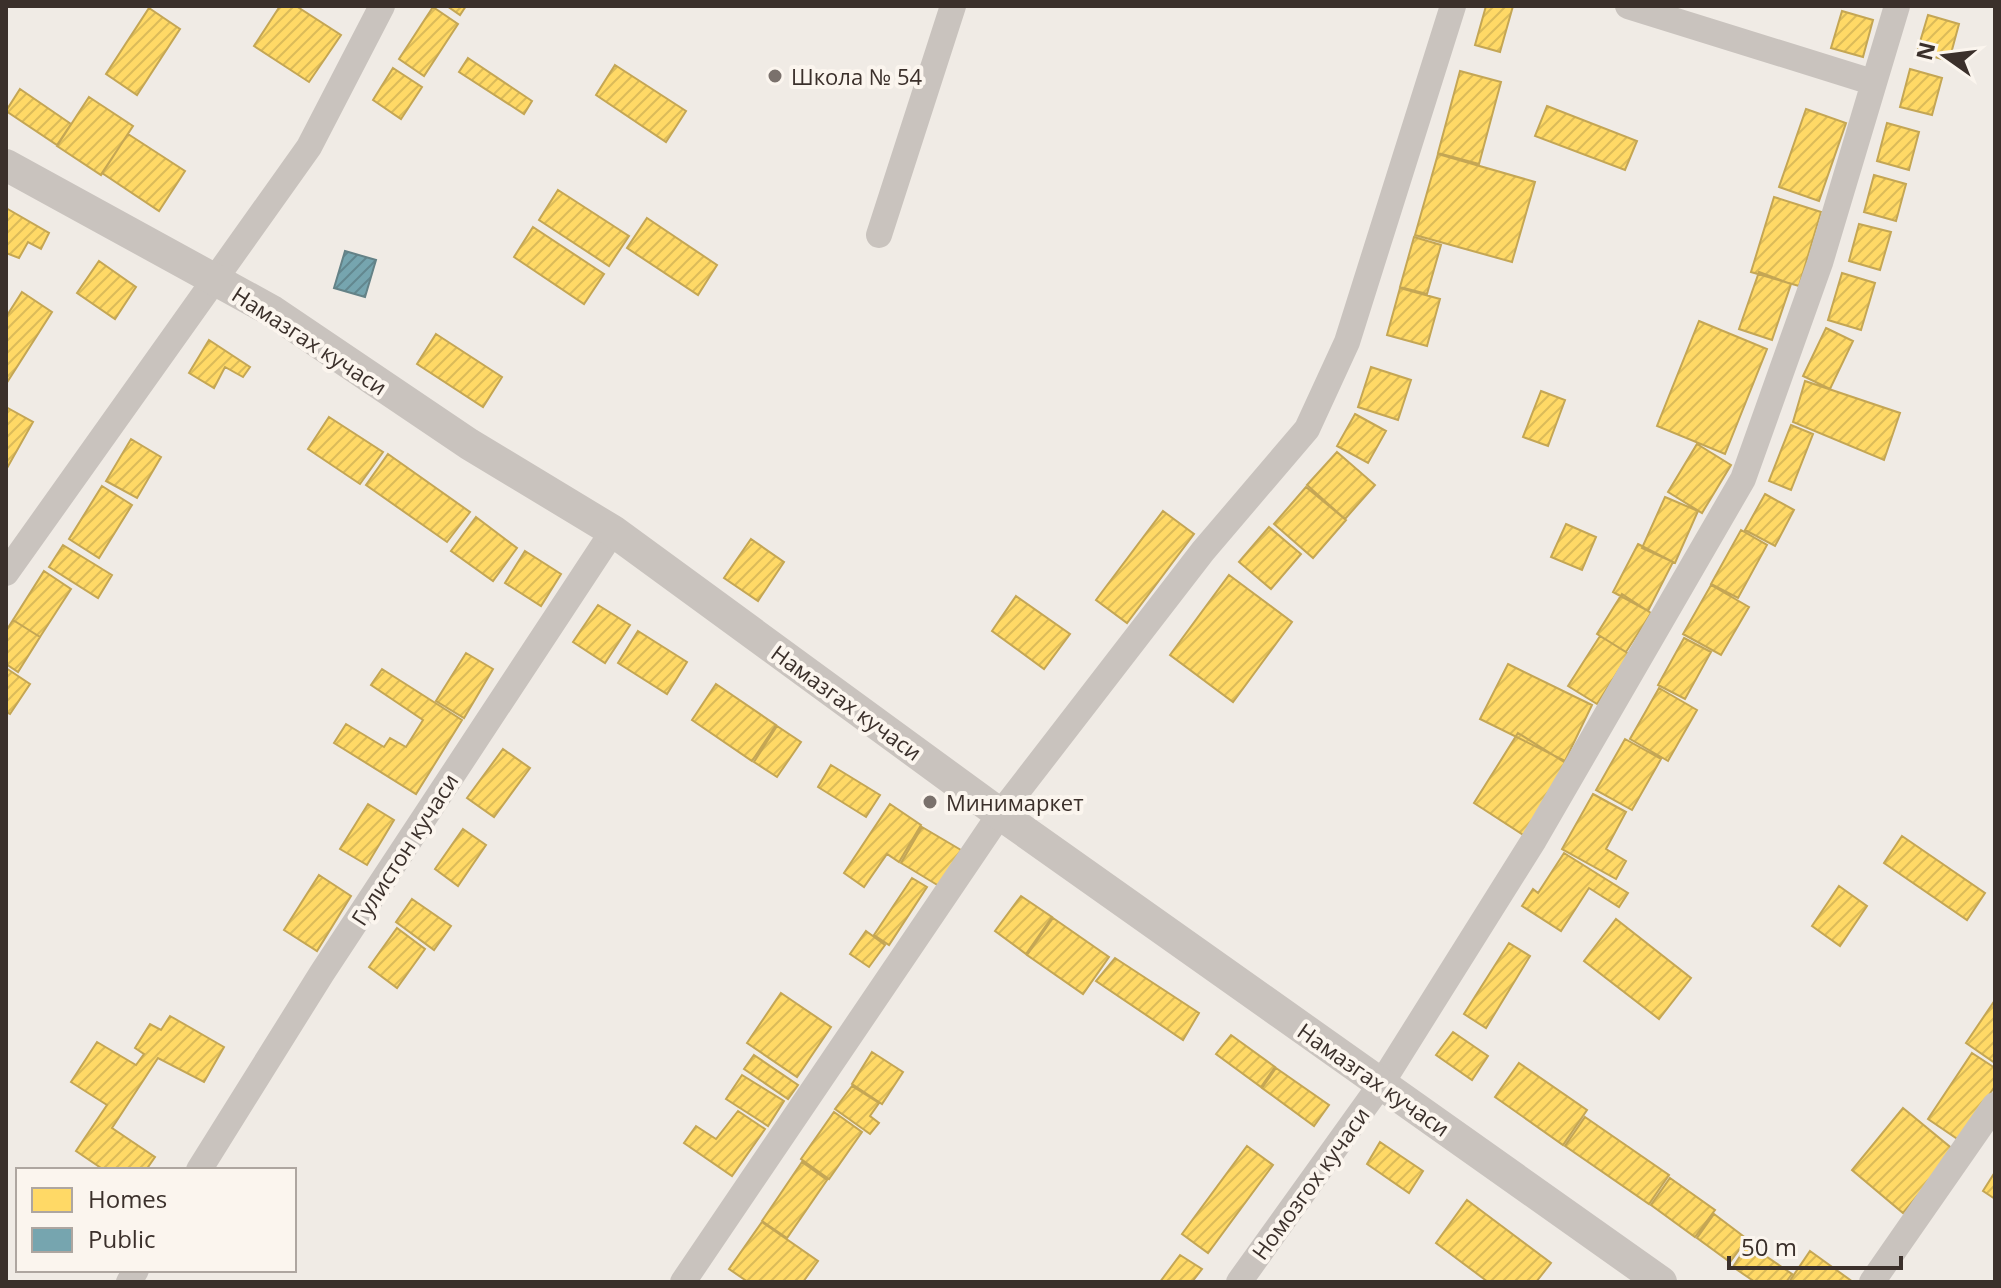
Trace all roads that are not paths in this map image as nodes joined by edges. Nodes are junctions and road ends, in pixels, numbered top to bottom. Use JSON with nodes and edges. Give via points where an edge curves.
{"nodes":[{"id":1,"x":382,"y":6,"type":"edge"},
{"id":2,"x":953,"y":6,"type":"edge"},
{"id":3,"x":1453,"y":6,"type":"edge"},
{"id":4,"x":1628,"y":6,"type":"edge"},
{"id":5,"x":1897,"y":6,"type":"edge"},
{"id":6,"x":1872,"y":82,"type":"junction"},
{"id":7,"x":6,"y":165,"type":"edge"},
{"id":8,"x":879,"y":235,"type":"dead end"},
{"id":9,"x":217,"y":281,"type":"junction"},
{"id":10,"x":613,"y":531,"type":"junction"},
{"id":11,"x":6,"y":573,"type":"edge"},
{"id":12,"x":1000,"y":814,"type":"junction"},
{"id":13,"x":1381,"y":1084,"type":"junction"},
{"id":14,"x":1995,"y":1105,"type":"edge"},
{"id":15,"x":200,"y":1168,"type":"edge"},
{"id":16,"x":683,"y":1282,"type":"edge"},
{"id":17,"x":1239,"y":1282,"type":"edge"},
{"id":18,"x":1661,"y":1282,"type":"edge"},
{"id":19,"x":1872,"y":1282,"type":"edge"}],
"edges":[{"from":1,"to":9,"type":"street","via":[[309,147]]},
{"from":2,"to":8,"type":"street"},
{"from":3,"to":12,"type":"street","via":[[1347,342],[1307,429],[1203,551]]},
{"from":4,"to":6,"type":"street"},
{"from":5,"to":6,"type":"street","name":"Номозгох кучаси"},
{"from":6,"to":13,"type":"street","name":"Номозгох кучаси","via":[[1820,263],[1743,479],[1534,840]]},
{"from":7,"to":9,"type":"street","name":"Намазгах кучаси"},
{"from":9,"to":10,"type":"street","name":"Намазгах кучаси"},
{"from":9,"to":11,"type":"street"},
{"from":10,"to":12,"type":"street","name":"Намазгах кучаси"},
{"from":10,"to":15,"type":"street","name":"Гулистон кучаси"},
{"from":12,"to":13,"type":"street","name":"Намазгах кучаси"},
{"from":12,"to":16,"type":"street"},
{"from":13,"to":17,"type":"street","name":"Номозгох кучаси"},
{"from":13,"to":18,"type":"street","name":"Намазгах кучаси"},
{"from":14,"to":19,"type":"street"}]}
